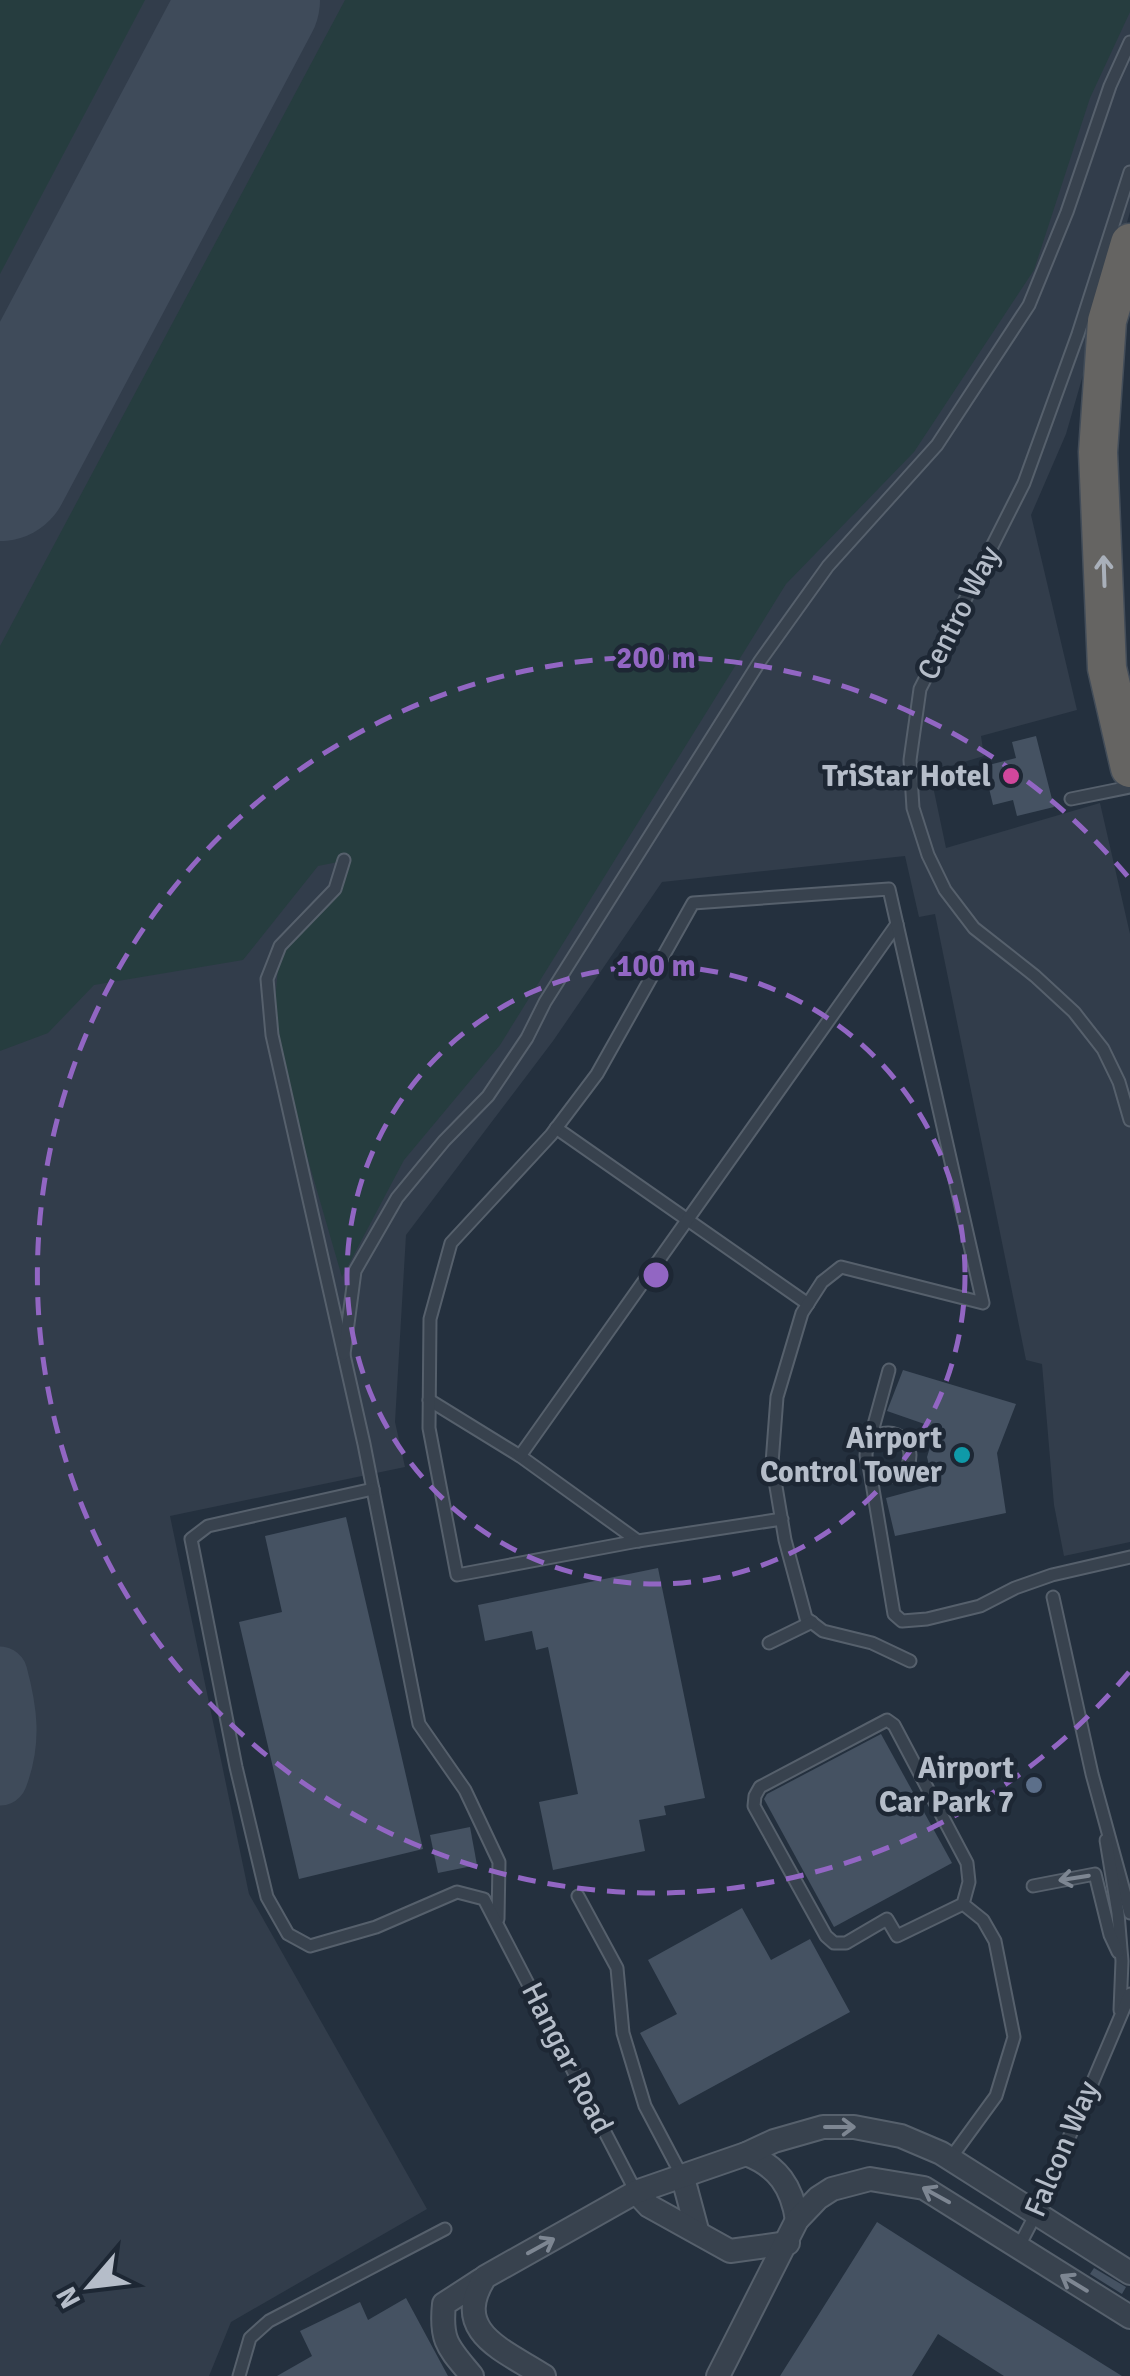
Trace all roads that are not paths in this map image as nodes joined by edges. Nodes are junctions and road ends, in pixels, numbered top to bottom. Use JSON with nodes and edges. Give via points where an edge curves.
{"nodes":[{"id":1,"x":1130,"y":42,"type":"edge"},
{"id":2,"x":1130,"y":172,"type":"edge"},
{"id":3,"x":1130,"y":244,"type":"edge"},
{"id":4,"x":1130,"y":768,"type":"edge"},
{"id":5,"x":1130,"y":786,"type":"edge"},
{"id":6,"x":1071,"y":799,"type":"dead end"},
{"id":7,"x":344,"y":860,"type":"dead end"},
{"id":8,"x":897,"y":924,"type":"junction"},
{"id":9,"x":1130,"y":1120,"type":"edge"},
{"id":10,"x":556,"y":1128,"type":"junction"},
{"id":11,"x":686,"y":1221,"type":"junction"},
{"id":12,"x":808,"y":1304,"type":"junction"},
{"id":13,"x":344,"y":1354,"type":"junction"},
{"id":14,"x":888,"y":1370,"type":"dead end"},
{"id":15,"x":429,"y":1400,"type":"junction"},
{"id":16,"x":869,"y":1444,"type":"junction"},
{"id":17,"x":520,"y":1456,"type":"junction"},
{"id":18,"x":869,"y":1465,"type":"junction"},
{"id":19,"x":373,"y":1489,"type":"junction"},
{"id":20,"x":782,"y":1520,"type":"junction"},
{"id":21,"x":638,"y":1541,"type":"junction"},
{"id":22,"x":1130,"y":1557,"type":"edge"},
{"id":23,"x":1054,"y":1597,"type":"dead end"},
{"id":24,"x":812,"y":1622,"type":"junction"},
{"id":25,"x":769,"y":1643,"type":"dead end"},
{"id":26,"x":910,"y":1661,"type":"dead end"},
{"id":27,"x":1104,"y":1821,"type":"junction"},
{"id":28,"x":1033,"y":1886,"type":"dead end"},
{"id":29,"x":578,"y":1896,"type":"dead end"},
{"id":30,"x":964,"y":1904,"type":"junction"},
{"id":31,"x":1130,"y":1913,"type":"edge"},
{"id":32,"x":498,"y":1924,"type":"junction"},
{"id":33,"x":1122,"y":1961,"type":"junction"},
{"id":34,"x":1130,"y":1994,"type":"edge"},
{"id":35,"x":1120,"y":2014,"type":"junction"},
{"id":36,"x":746,"y":2154,"type":"junction"},
{"id":37,"x":950,"y":2159,"type":"junction"},
{"id":38,"x":682,"y":2178,"type":"junction"},
{"id":39,"x":636,"y":2192,"type":"junction"},
{"id":40,"x":1036,"y":2214,"type":"junction"},
{"id":41,"x":797,"y":2220,"type":"junction"},
{"id":42,"x":445,"y":2229,"type":"dead end"},
{"id":43,"x":697,"y":2230,"type":"junction"},
{"id":44,"x":788,"y":2243,"type":"junction"},
{"id":45,"x":1018,"y":2248,"type":"junction"},
{"id":46,"x":1130,"y":2272,"type":"edge"},
{"id":47,"x":485,"y":2278,"type":"junction"},
{"id":48,"x":1130,"y":2317,"type":"edge"},
{"id":49,"x":240,"y":2376,"type":"edge"},
{"id":50,"x":472,"y":2376,"type":"edge"},
{"id":51,"x":544,"y":2376,"type":"edge"},
{"id":52,"x":718,"y":2376,"type":"edge"}],
"edges":[{"from":1,"to":13,"type":"lane","via":[[1028,306],[938,444],[828,566],[760,662],[488,1096],[397,1198],[355,1271]]},
{"from":2,"to":9,"type":"lane","name":"Centro Way","via":[[1024,483],[920,689],[910,760],[913,808],[945,890],[974,928],[1074,1012],[1103,1048]]},
{"from":4,"to":3,"type":"highway","one_way":true,"via":[[1108,668],[1098,452],[1108,321]]},
{"from":5,"to":6,"type":"lane"},
{"from":7,"to":13,"type":"lane","via":[[335,889],[280,946],[267,979],[272,1034]]},
{"from":8,"to":10,"type":"lane","via":[[889,889],[693,903],[597,1074]]},
{"from":8,"to":11,"type":"lane"},
{"from":8,"to":12,"type":"lane","via":[[983,1303],[841,1267]]},
{"from":10,"to":11,"type":"lane"},
{"from":10,"to":15,"type":"lane","via":[[451,1243],[430,1319]]},
{"from":11,"to":12,"type":"lane"},
{"from":11,"to":17,"type":"lane"},
{"from":12,"to":20,"type":"lane","via":[[778,1397],[772,1463]]},
{"from":13,"to":19,"type":"lane"},
{"from":14,"to":16,"type":"lane"},
{"from":15,"to":17,"type":"lane"},
{"from":15,"to":21,"type":"lane","via":[[428,1428],[457,1576]]},
{"from":16,"to":18,"type":"lane"},
{"from":16,"to":18,"type":"lane","via":[[880,1434],[894,1434],[910,1456],[893,1476]]},
{"from":17,"to":21,"type":"lane"},
{"from":18,"to":22,"type":"lane","via":[[894,1614],[902,1621],[980,1606],[1052,1575]]},
{"from":19,"to":32,"type":"lane","via":[[420,1724],[465,1790],[499,1862]]},
{"from":19,"to":32,"type":"lane","via":[[208,1526],[191,1539],[267,1897],[288,1934],[310,1946],[376,1928],[458,1892],[484,1899]]},
{"from":20,"to":21,"type":"lane"},
{"from":20,"to":24,"type":"lane"},
{"from":23,"to":27,"type":"lane"},
{"from":24,"to":25,"type":"lane"},
{"from":24,"to":26,"type":"lane"},
{"from":27,"to":31,"type":"lane"},
{"from":27,"to":33,"type":"lane"},
{"from":33,"to":28,"type":"lane","one_way":true,"via":[[1095,1874]]},
{"from":29,"to":38,"type":"lane","via":[[617,1968],[623,2033],[644,2106]]},
{"from":30,"to":30,"type":"lane","via":[[897,1936],[887,1920],[834,1943],[754,1806],[755,1796],[887,1720],[962,1850],[969,1882]]},
{"from":30,"to":37,"type":"lane","via":[[995,1941],[1014,2037],[996,2096]]},
{"from":32,"to":39,"type":"lane","name":"Hangar Road"},
{"from":33,"to":35,"type":"lane"},
{"from":34,"to":35,"type":"lane","name":"Falcon Way"},
{"from":35,"to":40,"type":"lane","name":"Falcon Way"},
{"from":36,"to":37,"type":"street","one_way":true,"via":[[822,2127],[854,2126],[901,2136]]},
{"from":36,"to":38,"type":"street"},
{"from":36,"to":41,"type":"street","via":[[766,2161],[784,2180]]},
{"from":37,"to":40,"type":"street"},
{"from":38,"to":39,"type":"street"},
{"from":38,"to":43,"type":"street"},
{"from":39,"to":43,"type":"street","via":[[649,2206]]},
{"from":47,"to":39,"type":"street","one_way":true},
{"from":40,"to":45,"type":"lane","name":"Falcon Way"},
{"from":40,"to":46,"type":"street"},
{"from":41,"to":44,"type":"street"},
{"from":45,"to":41,"type":"street","one_way":true,"via":[[924,2188],[893,2180],[832,2189]]},
{"from":42,"to":49,"type":"lane","via":[[269,2322],[250,2338]]},
{"from":43,"to":44,"type":"street","via":[[730,2251]]},
{"from":44,"to":52,"type":"street"},
{"from":48,"to":45,"type":"street","one_way":true},
{"from":47,"to":50,"type":"street","via":[[444,2304],[444,2342]]},
{"from":47,"to":51,"type":"street","via":[[473,2296],[472,2319],[484,2337]]}]}
